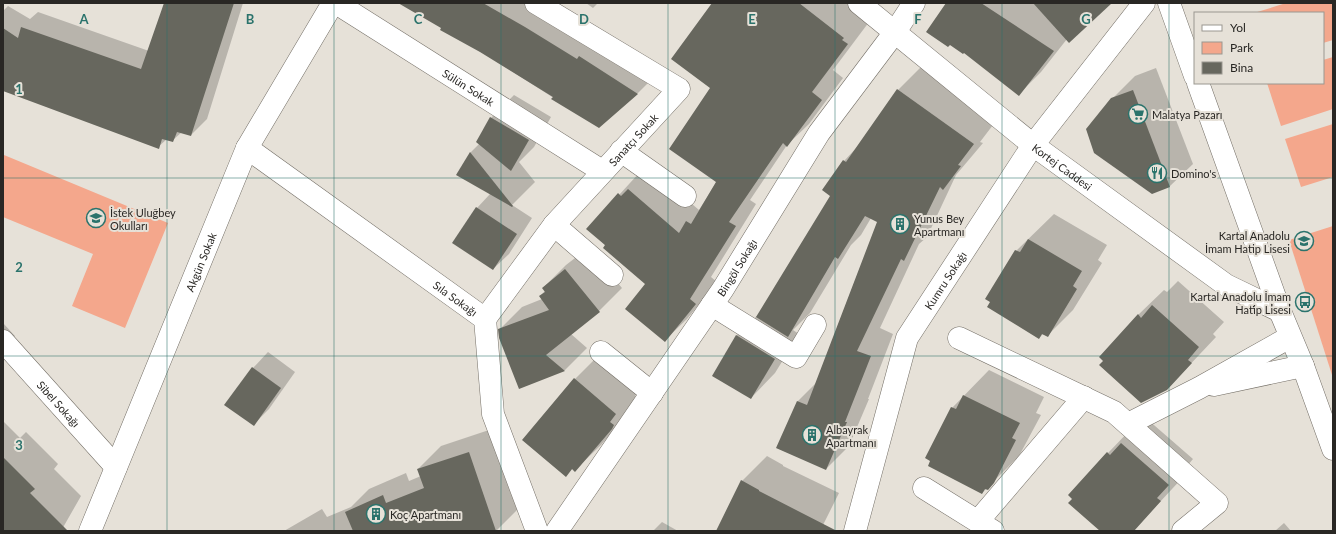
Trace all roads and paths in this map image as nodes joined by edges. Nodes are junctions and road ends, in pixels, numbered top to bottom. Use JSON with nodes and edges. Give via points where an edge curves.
{"nodes":[{"id":1,"x":333,"y":3,"type":"edge"},
{"id":2,"x":336,"y":3,"type":"edge"},
{"id":3,"x":536,"y":3,"type":"edge"},
{"id":4,"x":858,"y":3,"type":"edge"},
{"id":5,"x":914,"y":3,"type":"edge"},
{"id":6,"x":1144,"y":3,"type":"edge"},
{"id":7,"x":1169,"y":3,"type":"edge"},
{"id":8,"x":895,"y":32,"type":"junction"},
{"id":9,"x":1194,"y":73,"type":"edge"},
{"id":10,"x":1198,"y":84,"type":"edge"},
{"id":11,"x":1034,"y":145,"type":"junction"},
{"id":12,"x":247,"y":148,"type":"junction"},
{"id":13,"x":621,"y":151,"type":"junction"},
{"id":14,"x":602,"y":171,"type":"junction"},
{"id":15,"x":685,"y":196,"type":"dead end"},
{"id":16,"x":554,"y":225,"type":"junction"},
{"id":17,"x":612,"y":275,"type":"dead end"},
{"id":18,"x":712,"y":305,"type":"junction"},
{"id":19,"x":1280,"y":311,"type":"junction"},
{"id":20,"x":485,"y":319,"type":"junction"},
{"id":21,"x":815,"y":325,"type":"dead end"},
{"id":22,"x":1290,"y":337,"type":"junction"},
{"id":23,"x":959,"y":338,"type":"dead end"},
{"id":24,"x":3,"y":341,"type":"edge"},
{"id":25,"x":600,"y":352,"type":"dead end"},
{"id":26,"x":1303,"y":366,"type":"junction"},
{"id":27,"x":1199,"y":388,"type":"junction"},
{"id":28,"x":652,"y":393,"type":"junction"},
{"id":29,"x":1084,"y":398,"type":"junction"},
{"id":30,"x":1128,"y":424,"type":"junction"},
{"id":31,"x":1333,"y":449,"type":"edge"},
{"id":32,"x":116,"y":467,"type":"junction"},
{"id":33,"x":924,"y":488,"type":"dead end"},
{"id":34,"x":985,"y":526,"type":"edge"},
{"id":35,"x":90,"y":531,"type":"edge"},
{"id":36,"x":538,"y":531,"type":"edge"},
{"id":37,"x":557,"y":531,"type":"edge"},
{"id":38,"x":855,"y":531,"type":"edge"},
{"id":39,"x":1183,"y":531,"type":"edge"}],
"edges":[{"from":1,"to":12,"type":"street","name":"Akgün Sokak"},
{"from":2,"to":14,"type":"street","name":"Sülün Sokak"},
{"from":3,"to":13,"type":"street","name":"Sanatçı Sokak","via":[[679,89]]},
{"from":4,"to":8,"type":"street","name":"Kortej Caddesi"},
{"from":5,"to":8,"type":"street","name":"Bingöl Sokağı"},
{"from":6,"to":11,"type":"street","name":"Kumru Sokağı"},
{"from":7,"to":9,"type":"street"},
{"from":8,"to":11,"type":"street","name":"Kortej Caddesi"},
{"from":8,"to":18,"type":"street","name":"Bingöl Sokağı","via":[[819,133]]},
{"from":10,"to":19,"type":"street"},
{"from":11,"to":19,"type":"street","name":"Kortej Caddesi","via":[[1226,285]]},
{"from":11,"to":38,"type":"street","name":"Kumru Sokağı","via":[[907,338]]},
{"from":12,"to":20,"type":"street","name":"Sıla Sokağı"},
{"from":12,"to":32,"type":"street","name":"Akgün Sokak"},
{"from":13,"to":14,"type":"street","name":"Sanatçı Sokak"},
{"from":13,"to":15,"type":"street"},
{"from":14,"to":16,"type":"street","name":"Sanatçı Sokak"},
{"from":16,"to":17,"type":"street"},
{"from":16,"to":20,"type":"street","name":"Sanatçı Sokak"},
{"from":18,"to":21,"type":"street","via":[[796,357]]},
{"from":18,"to":28,"type":"street","name":"Bingöl Sokağı"},
{"from":19,"to":22,"type":"street"},
{"from":20,"to":36,"type":"street","name":"Sıla Sokağı","via":[[493,414]]},
{"from":22,"to":26,"type":"street"},
{"from":22,"to":27,"type":"street"},
{"from":23,"to":29,"type":"street"},
{"from":24,"to":32,"type":"street","name":"Sibel Sokağı"},
{"from":25,"to":28,"type":"street"},
{"from":26,"to":27,"type":"street"},
{"from":26,"to":31,"type":"street"},
{"from":27,"to":30,"type":"street"},
{"from":28,"to":37,"type":"street","name":"Bingöl Sokağı"},
{"from":29,"to":30,"type":"street","via":[[1114,412]]},
{"from":29,"to":34,"type":"street"},
{"from":30,"to":39,"type":"street","via":[[1217,503]]},
{"from":32,"to":35,"type":"street","name":"Akgün Sokak"},
{"from":33,"to":34,"type":"street"}]}
